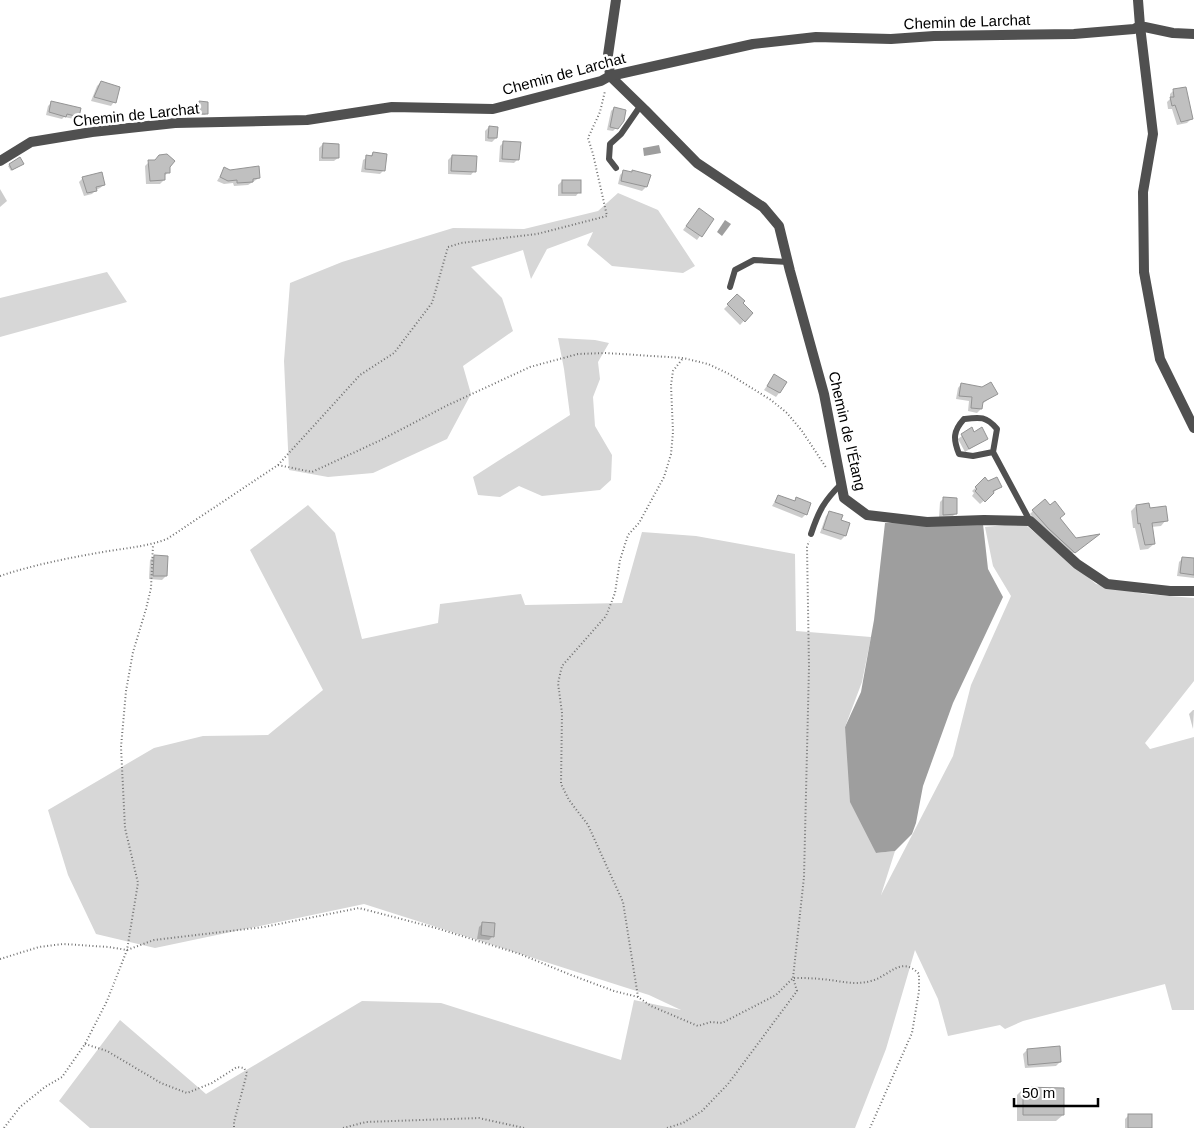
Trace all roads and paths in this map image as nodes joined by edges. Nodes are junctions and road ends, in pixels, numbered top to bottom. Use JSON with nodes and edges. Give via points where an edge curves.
{"nodes":[{"id":1,"x":616,"y":0,"type":"edge"},
{"id":2,"x":1138,"y":0,"type":"edge"},
{"id":3,"x":1140,"y":26,"type":"junction"},
{"id":4,"x":1194,"y":34,"type":"edge"},
{"id":5,"x":610,"y":76,"type":"junction"},
{"id":6,"x":640,"y":105,"type":"junction"},
{"id":7,"x":0,"y":161,"type":"edge"},
{"id":8,"x":616,"y":168,"type":"dead end"},
{"id":9,"x":788,"y":262,"type":"junction"},
{"id":10,"x":730,"y":286,"type":"dead end"},
{"id":11,"x":683,"y":358,"type":"junction"},
{"id":12,"x":1194,"y":428,"type":"edge"},
{"id":13,"x":993,"y":452,"type":"junction"},
{"id":14,"x":278,"y":465,"type":"junction"},
{"id":15,"x":828,"y":470,"type":"dead end"},
{"id":16,"x":842,"y":483,"type":"junction"},
{"id":17,"x":1030,"y":521,"type":"junction"},
{"id":18,"x":811,"y":534,"type":"joint"},
{"id":19,"x":153,"y":544,"type":"junction"},
{"id":20,"x":0,"y":576,"type":"edge"},
{"id":21,"x":1194,"y":591,"type":"edge"},
{"id":22,"x":128,"y":950,"type":"junction"},
{"id":23,"x":0,"y":958,"type":"edge"},
{"id":24,"x":793,"y":978,"type":"junction"},
{"id":25,"x":638,"y":997,"type":"junction"},
{"id":26,"x":85,"y":1044,"type":"junction"},
{"id":27,"x":4,"y":1128,"type":"edge"},
{"id":28,"x":234,"y":1128,"type":"edge"},
{"id":29,"x":343,"y":1128,"type":"edge"},
{"id":30,"x":524,"y":1128,"type":"edge"},
{"id":31,"x":667,"y":1128,"type":"edge"},
{"id":32,"x":870,"y":1128,"type":"edge"}],
"edges":[{"from":1,"to":5,"type":"street","via":[[608,55]]},
{"from":2,"to":3,"type":"street"},
{"from":3,"to":4,"type":"street"},
{"from":3,"to":5,"type":"street","name":"Chemin de Larchat","via":[[1074,34],[891,39],[816,37],[753,44]]},
{"from":3,"to":12,"type":"street","via":[[1153,134],[1143,192],[1144,272],[1160,359]]},
{"from":5,"to":6,"type":"street","name":"Chemin de l'Étang"},
{"from":5,"to":7,"type":"street","name":"Chemin de Larchat","via":[[493,109],[392,107],[307,120],[175,122],[31,142]]},
{"from":5,"to":14,"type":"path","via":[[600,112],[588,138],[607,216],[537,234],[448,247],[432,302],[394,352],[360,375]]},
{"from":6,"to":8,"type":"lane","via":[[621,134],[610,144],[609,159]]},
{"from":6,"to":9,"type":"street","name":"Chemin de l'Étang","via":[[697,163],[763,207],[779,226]]},
{"from":9,"to":10,"type":"lane","via":[[754,260],[735,270]]},
{"from":9,"to":16,"type":"street","name":"Chemin de l'Étang","via":[[824,394]]},
{"from":11,"to":14,"type":"path","via":[[606,352],[578,354],[530,367],[312,472]]},
{"from":11,"to":15,"type":"path","via":[[708,364],[729,374],[771,400],[802,431]]},
{"from":11,"to":25,"type":"path","via":[[674,371],[671,385],[671,454],[657,492],[640,523],[628,535],[615,593],[606,616],[562,666],[558,683],[562,713],[561,784],[568,800],[588,825],[623,902]]},
{"from":13,"to":13,"type":"lane","via":[[997,429],[991,422],[981,417],[964,419],[956,427],[955,443],[959,454],[973,456]]},
{"from":13,"to":17,"type":"lane"},
{"from":14,"to":19,"type":"path","via":[[168,539]]},
{"from":16,"to":17,"type":"street","name":"Chemin de l'Étang","via":[[844,498],[867,516],[927,522]]},
{"from":16,"to":18,"type":"lane","via":[[827,498]]},
{"from":17,"to":21,"type":"street","via":[[1077,564],[1107,584]]},
{"from":18,"to":24,"type":"path","via":[[807,547],[809,667],[804,877]]},
{"from":19,"to":20,"type":"path"},
{"from":19,"to":22,"type":"path","via":[[151,588],[128,681],[121,747],[125,828],[138,883]]},
{"from":22,"to":23,"type":"path","via":[[63,944]]},
{"from":22,"to":25,"type":"path","via":[[154,940],[264,927],[358,908],[520,954],[571,976]]},
{"from":22,"to":26,"type":"path"},
{"from":24,"to":25,"type":"path","via":[[776,994],[722,1023],[698,1026]]},
{"from":24,"to":31,"type":"path","via":[[797,991],[728,1084],[702,1111]]},
{"from":24,"to":32,"type":"path","via":[[846,984],[871,981],[902,966],[912,967],[919,974],[912,1033]]},
{"from":26,"to":27,"type":"path","via":[[62,1076],[20,1107]]},
{"from":26,"to":28,"type":"path","via":[[106,1051],[161,1083],[186,1093],[212,1083],[237,1067],[244,1068],[247,1073]]},
{"from":29,"to":30,"type":"path","via":[[366,1122],[480,1118]]}]}
